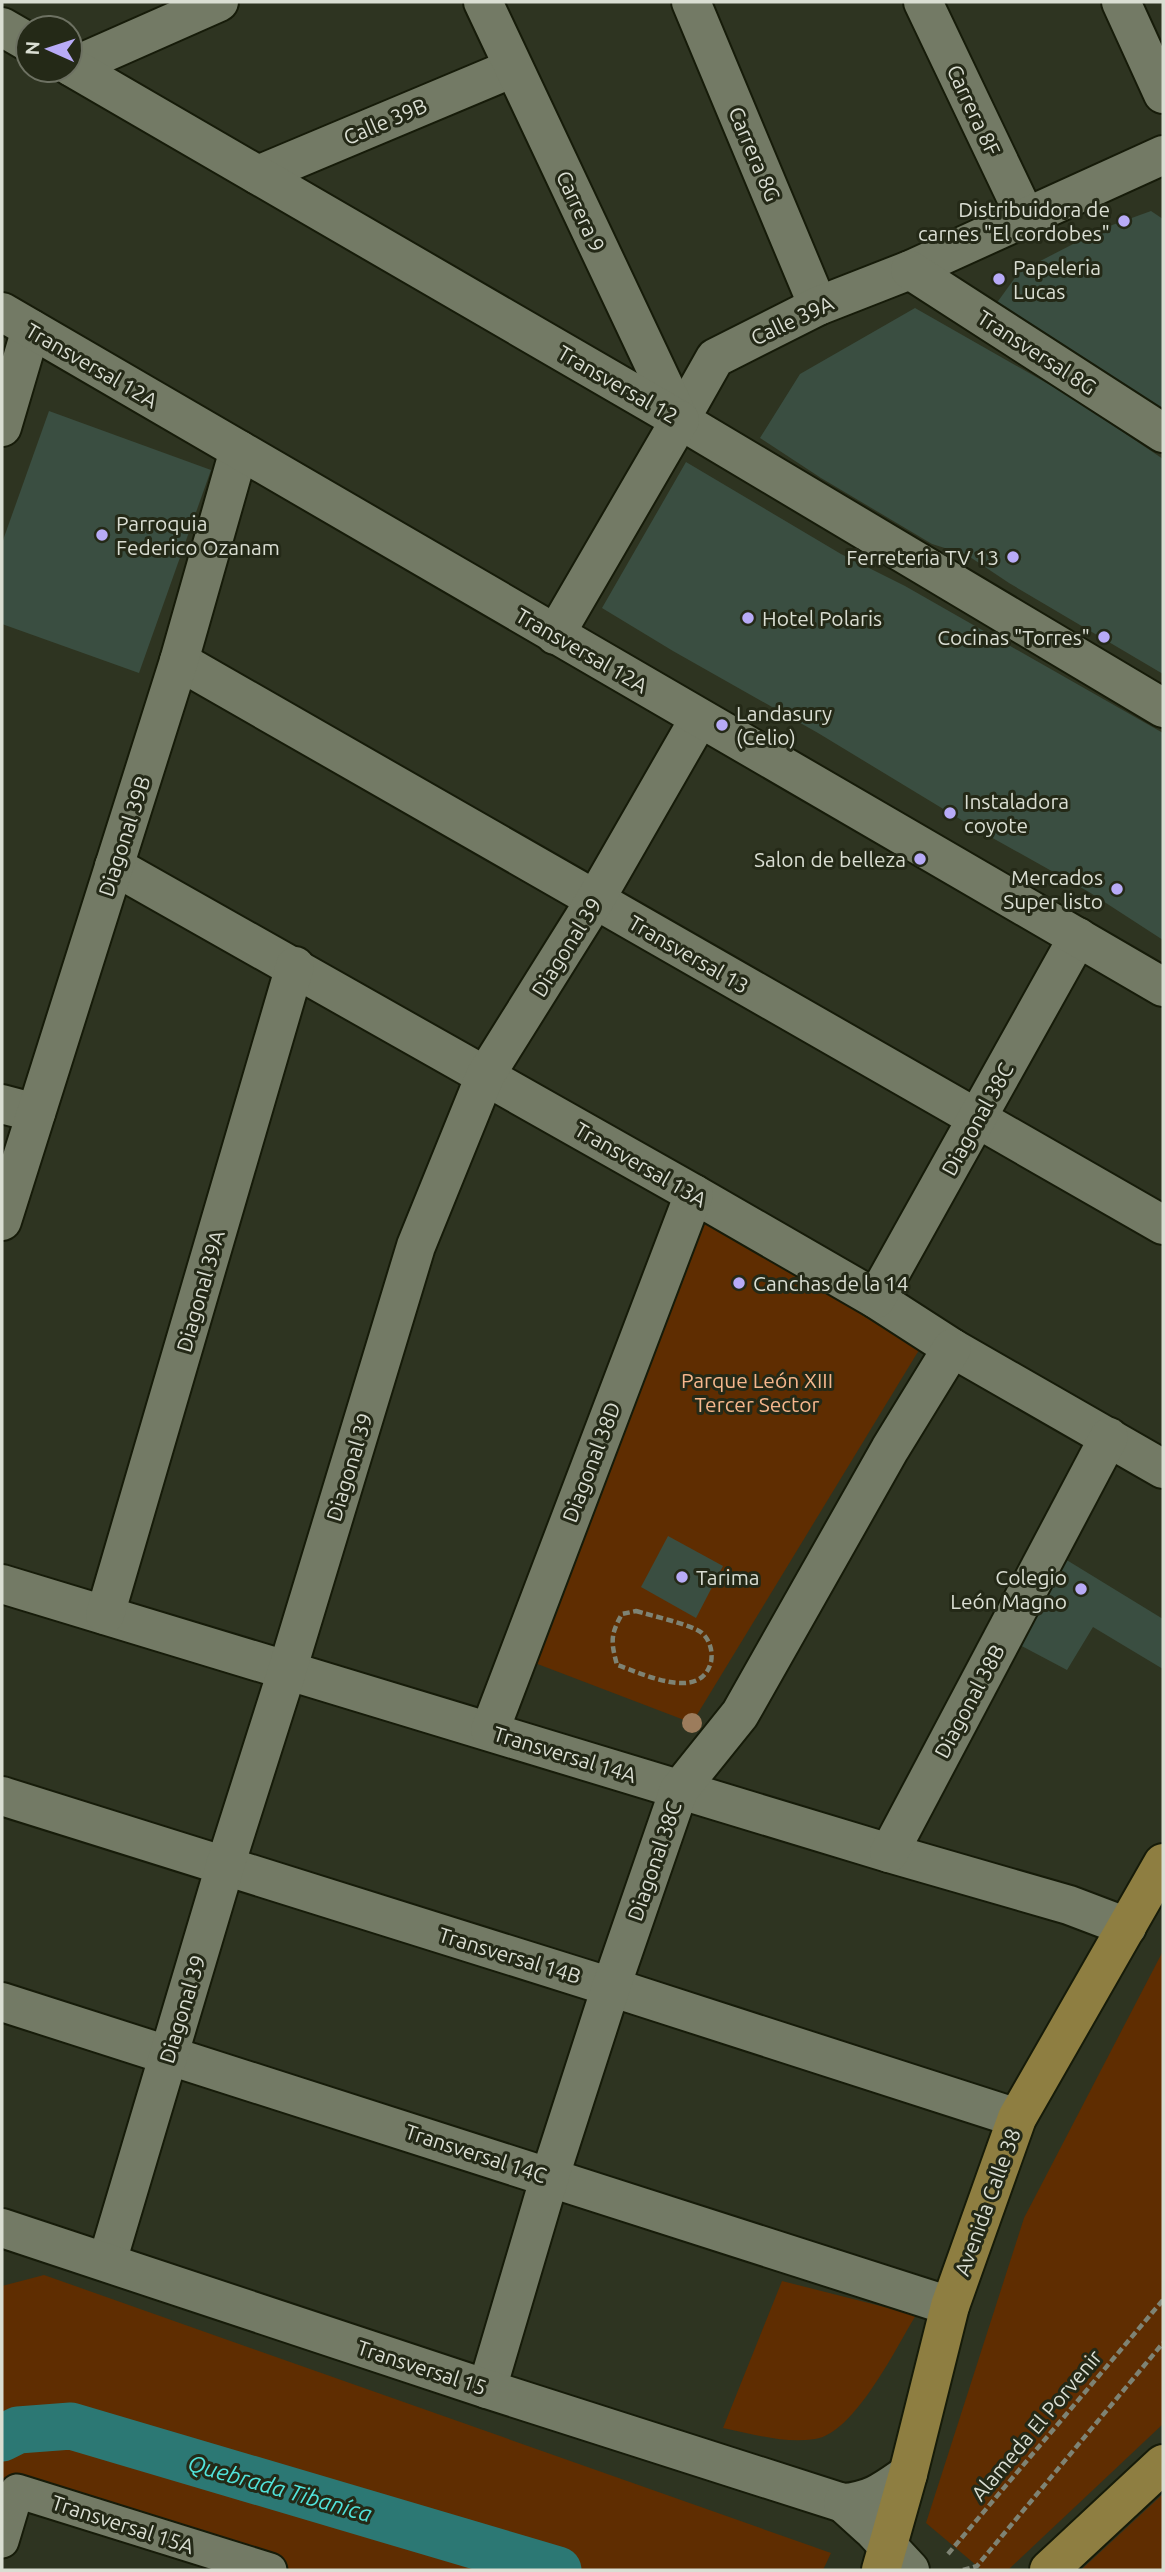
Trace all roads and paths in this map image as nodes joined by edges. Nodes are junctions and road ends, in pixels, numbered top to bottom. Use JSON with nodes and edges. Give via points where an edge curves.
{"nodes":[{"id":1,"x":219,"y":2,"type":"edge"},
{"id":2,"x":483,"y":2,"type":"edge"},
{"id":3,"x":691,"y":2,"type":"edge"},
{"id":4,"x":923,"y":2,"type":"edge"},
{"id":5,"x":1121,"y":2,"type":"edge"},
{"id":6,"x":84,"y":61,"type":"edge"},
{"id":7,"x":513,"y":68,"type":"junction"},
{"id":8,"x":84,"y":75,"type":"edge"},
{"id":9,"x":1163,"y":94,"type":"edge"},
{"id":10,"x":1147,"y":163,"type":"edge"},
{"id":11,"x":258,"y":175,"type":"junction"},
{"id":12,"x":1163,"y":191,"type":"edge"},
{"id":13,"x":1026,"y":218,"type":"junction"},
{"id":14,"x":910,"y":270,"type":"junction"},
{"id":15,"x":818,"y":306,"type":"junction"},
{"id":16,"x":16,"y":320,"type":"edge"},
{"id":17,"x":680,"y":420,"type":"junction"},
{"id":18,"x":2,"y":427,"type":"edge"},
{"id":19,"x":1163,"y":433,"type":"edge"},
{"id":20,"x":239,"y":450,"type":"junction"},
{"id":21,"x":555,"y":635,"type":"junction"},
{"id":22,"x":179,"y":661,"type":"junction"},
{"id":23,"x":1163,"y":708,"type":"edge"},
{"id":24,"x":699,"y":719,"type":"junction"},
{"id":25,"x":114,"y":866,"type":"junction"},
{"id":26,"x":595,"y":900,"type":"junction"},
{"id":27,"x":1077,"y":937,"type":"junction"},
{"id":28,"x":295,"y":966,"type":"junction"},
{"id":29,"x":1163,"y":987,"type":"edge"},
{"id":30,"x":485,"y":1076,"type":"junction"},
{"id":31,"x":19,"y":1108,"type":"edge"},
{"id":32,"x":977,"y":1118,"type":"junction"},
{"id":33,"x":694,"y":1194,"type":"junction"},
{"id":34,"x":2,"y":1221,"type":"edge"},
{"id":35,"x":1163,"y":1224,"type":"edge"},
{"id":36,"x":876,"y":1299,"type":"junction"},
{"id":37,"x":952,"y":1348,"type":"junction"},
{"id":38,"x":1108,"y":1437,"type":"junction"},
{"id":39,"x":1163,"y":1469,"type":"edge"},
{"id":40,"x":2,"y":1584,"type":"edge"},
{"id":41,"x":105,"y":1615,"type":"junction"},
{"id":42,"x":617,"y":1665,"type":"joint"},
{"id":43,"x":287,"y":1671,"type":"junction"},
{"id":44,"x":490,"y":1730,"type":"junction"},
{"id":45,"x":679,"y":1790,"type":"junction"},
{"id":46,"x":2,"y":1796,"type":"edge"},
{"id":47,"x":889,"y":1853,"type":"junction"},
{"id":48,"x":1163,"y":1863,"type":"edge"},
{"id":49,"x":225,"y":1866,"type":"junction"},
{"id":50,"x":1127,"y":1927,"type":"junction"},
{"id":51,"x":611,"y":1987,"type":"junction"},
{"id":52,"x":2,"y":2002,"type":"edge"},
{"id":53,"x":169,"y":2055,"type":"junction"},
{"id":54,"x":1017,"y":2118,"type":"junction"},
{"id":55,"x":550,"y":2176,"type":"junction"},
{"id":56,"x":2,"y":2228,"type":"edge"},
{"id":57,"x":107,"y":2262,"type":"junction"},
{"id":58,"x":1163,"y":2300,"type":"edge"},
{"id":59,"x":950,"y":2306,"type":"junction"},
{"id":60,"x":1163,"y":2343,"type":"edge"},
{"id":61,"x":487,"y":2389,"type":"junction"},
{"id":62,"x":1163,"y":2464,"type":"edge"},
{"id":63,"x":908,"y":2474,"type":"junction"},
{"id":64,"x":843,"y":2503,"type":"junction"},
{"id":65,"x":2,"y":2541,"type":"edge"},
{"id":66,"x":905,"y":2562,"type":"edge"},
{"id":67,"x":270,"y":2570,"type":"edge"},
{"id":68,"x":963,"y":2570,"type":"edge"},
{"id":69,"x":1049,"y":2570,"type":"edge"}],
"edges":[{"from":1,"to":6,"type":"street"},
{"from":2,"to":7,"type":"street","name":"Carrera 9"},
{"from":3,"to":15,"type":"street","name":"Carrera 8G"},
{"from":4,"to":13,"type":"street","name":"Carrera 8F"},
{"from":5,"to":9,"type":"street"},
{"from":7,"to":11,"type":"street","name":"Calle 39B"},
{"from":7,"to":17,"type":"street","name":"Carrera 9"},
{"from":8,"to":11,"type":"street","name":"Transversal 12"},
{"from":10,"to":12,"type":"street"},
{"from":10,"to":13,"type":"street","name":"Calle 39A"},
{"from":11,"to":17,"type":"street","name":"Transversal 12"},
{"from":13,"to":14,"type":"street","name":"Calle 39A"},
{"from":14,"to":15,"type":"street","name":"Calle 39A"},
{"from":14,"to":19,"type":"street","name":"Transversal 8G"},
{"from":15,"to":17,"type":"street","name":"Calle 39A","via":[[715,358]]},
{"from":16,"to":18,"type":"street"},
{"from":16,"to":20,"type":"street","name":"Transversal 12A"},
{"from":17,"to":21,"type":"street","name":"Calle 39A"},
{"from":17,"to":23,"type":"street","name":"Transversal 12"},
{"from":20,"to":21,"type":"street","name":"Transversal 12A"},
{"from":20,"to":22,"type":"street","name":"Diagonal 39B"},
{"from":21,"to":24,"type":"street","name":"Transversal 12A"},
{"from":22,"to":25,"type":"street","name":"Diagonal 39B"},
{"from":22,"to":26,"type":"street","name":"Transversal 13"},
{"from":24,"to":26,"type":"street","name":"Diagonal 39"},
{"from":24,"to":27,"type":"street","name":"Transversal 12A"},
{"from":25,"to":28,"type":"street","name":"Transversal 13A"},
{"from":25,"to":31,"type":"street","name":"Diagonal 39B"},
{"from":26,"to":30,"type":"street","name":"Diagonal 39"},
{"from":26,"to":32,"type":"street","name":"Transversal 13"},
{"from":27,"to":29,"type":"street","name":"Transversal 12A"},
{"from":27,"to":32,"type":"street","name":"Diagonal 38C"},
{"from":28,"to":30,"type":"street","name":"Transversal 13A"},
{"from":28,"to":41,"type":"street","name":"Diagonal 39A"},
{"from":30,"to":33,"type":"street","name":"Transversal 13A"},
{"from":30,"to":43,"type":"street","name":"Diagonal 39","via":[[416,1246]]},
{"from":31,"to":34,"type":"street","name":"Diagonal 39B"},
{"from":32,"to":35,"type":"street","name":"Transversal 13"},
{"from":32,"to":36,"type":"street","name":"Diagonal 38C"},
{"from":33,"to":36,"type":"street","name":"Transversal 13A"},
{"from":33,"to":44,"type":"street","name":"Diagonal 38D"},
{"from":36,"to":37,"type":"street","name":"Transversal 13A"},
{"from":37,"to":38,"type":"street","name":"Transversal 13A"},
{"from":37,"to":45,"type":"street","name":"Diagonal 38C","via":[[740,1714]]},
{"from":38,"to":39,"type":"street","name":"Transversal 13A"},
{"from":38,"to":47,"type":"street","name":"Diagonal 38B"},
{"from":40,"to":41,"type":"street","name":"Transversal 14A"},
{"from":41,"to":43,"type":"street","name":"Transversal 14A"},
{"from":42,"to":42,"type":"path","via":[[682,1685],[696,1682],[710,1666],[712,1656],[701,1632],[636,1611],[622,1614],[611,1643]]},
{"from":43,"to":44,"type":"street","name":"Transversal 14A"},
{"from":43,"to":49,"type":"street","name":"Diagonal 39"},
{"from":44,"to":45,"type":"street","name":"Transversal 14A"},
{"from":45,"to":47,"type":"street","name":"Transversal 14A"},
{"from":45,"to":51,"type":"street","name":"Diagonal 38C"},
{"from":46,"to":49,"type":"street","name":"Transversal 14B"},
{"from":47,"to":50,"type":"street","name":"Transversal 14A","via":[[1069,1905]]},
{"from":48,"to":50,"type":"main road","name":"Avenida Calle 38"},
{"from":49,"to":51,"type":"street","name":"Transversal 14B"},
{"from":49,"to":53,"type":"street","name":"Diagonal 39"},
{"from":50,"to":54,"type":"main road","name":"Avenida Calle 38"},
{"from":51,"to":54,"type":"street","name":"Transversal 14B"},
{"from":51,"to":55,"type":"street","name":"Diagonal 38C"},
{"from":52,"to":53,"type":"street","name":"Transversal 14C"},
{"from":53,"to":55,"type":"street","name":"Transversal 14C"},
{"from":53,"to":57,"type":"street","name":"Diagonal 39"},
{"from":54,"to":59,"type":"main road","name":"Avenida Calle 38"},
{"from":55,"to":59,"type":"street","name":"Transversal 14C"},
{"from":55,"to":61,"type":"street","name":"Diagonal 38C"},
{"from":56,"to":57,"type":"street","name":"Transversal 15"},
{"from":57,"to":61,"type":"street","name":"Transversal 15"},
{"from":58,"to":66,"type":"path","name":"Alameda El Porvenir"},
{"from":59,"to":63,"type":"main road","name":"Avenida Calle 38"},
{"from":60,"to":68,"type":"path","via":[[977,2566]]},
{"from":61,"to":64,"type":"street","name":"Transversal 15"},
{"from":62,"to":69,"type":"main road"},
{"from":63,"to":64,"type":"street","via":[[871,2498]]},
{"from":63,"to":66,"type":"main road","name":"Avenida Calle 38"},
{"from":64,"to":66,"type":"street"},
{"from":65,"to":67,"type":"street","name":"Transversal 15A","via":[[17,2491]]}]}
